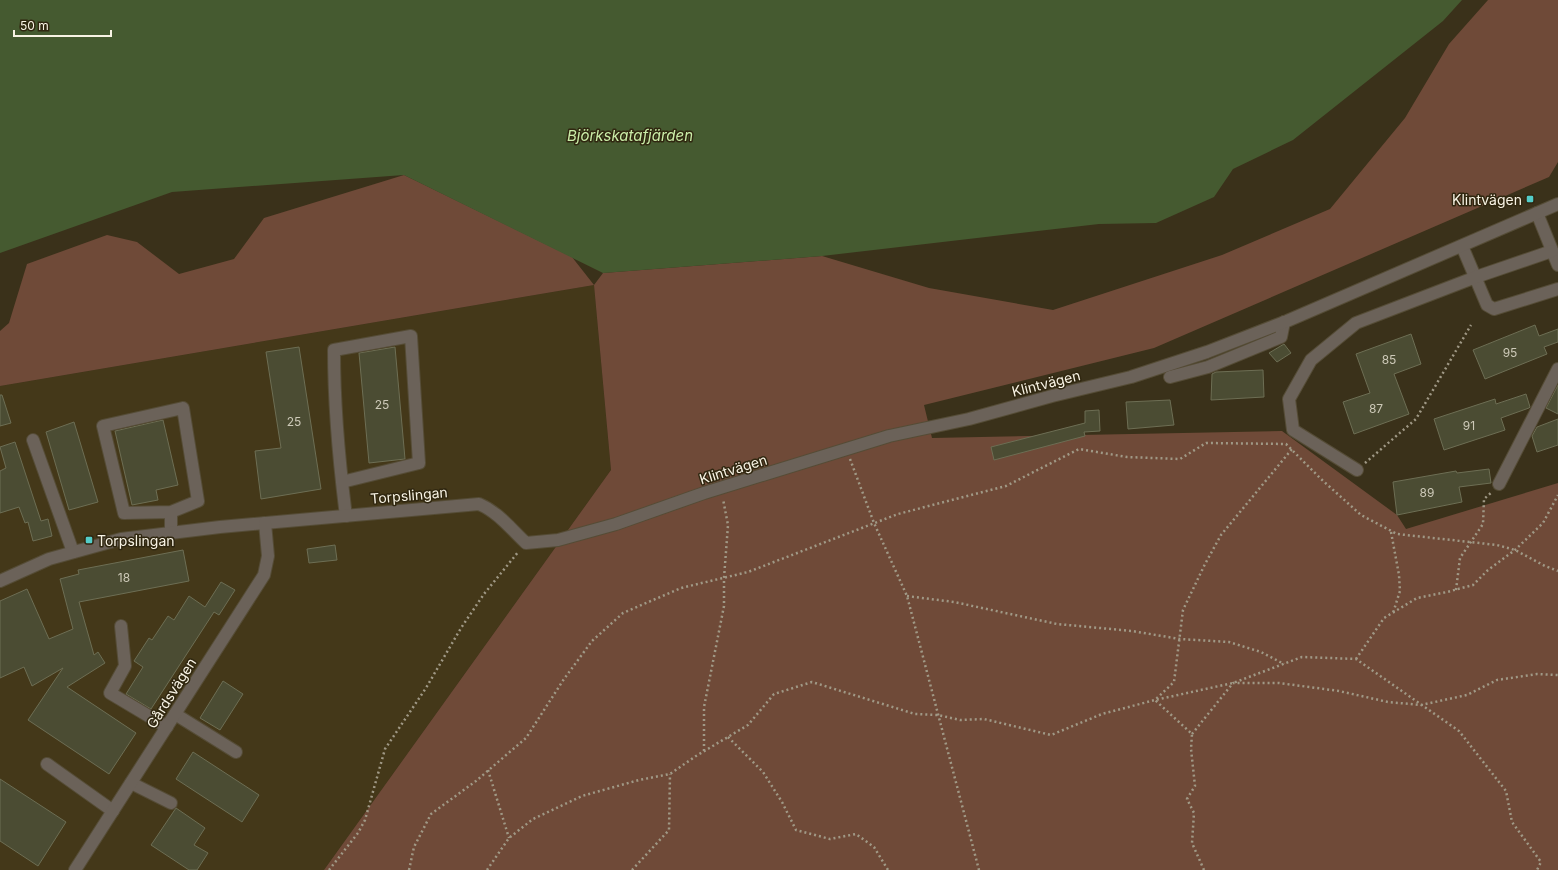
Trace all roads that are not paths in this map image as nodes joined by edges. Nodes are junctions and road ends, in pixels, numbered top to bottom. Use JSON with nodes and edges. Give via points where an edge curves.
{"nodes":[{"id":1,"x":1558,"y":204,"type":"edge"},
{"id":2,"x":1537,"y":213,"type":"junction"},
{"id":3,"x":1462,"y":246,"type":"junction"},
{"id":4,"x":1552,"y":251,"type":"junction"},
{"id":5,"x":1558,"y":265,"type":"edge"},
{"id":6,"x":1476,"y":278,"type":"junction"},
{"id":7,"x":1558,"y":289,"type":"edge"},
{"id":8,"x":1284,"y":322,"type":"junction"},
{"id":9,"x":1558,"y":369,"type":"edge"},
{"id":10,"x":1170,"y":377,"type":"dead end"},
{"id":11,"x":33,"y":440,"type":"dead end"},
{"id":12,"x":1357,"y":470,"type":"road end"},
{"id":13,"x":342,"y":482,"type":"junction"},
{"id":14,"x":1499,"y":484,"type":"road end"},
{"id":15,"x":171,"y":512,"type":"junction"},
{"id":16,"x":346,"y":516,"type":"junction"},
{"id":17,"x":265,"y":523,"type":"junction"},
{"id":18,"x":171,"y":533,"type":"junction"},
{"id":19,"x":526,"y":543,"type":"joint"},
{"id":20,"x":73,"y":552,"type":"junction"},
{"id":21,"x":0,"y":581,"type":"edge"},
{"id":22,"x":122,"y":626,"type":"dead end"},
{"id":23,"x":175,"y":714,"type":"junction"},
{"id":24,"x":167,"y":727,"type":"junction"},
{"id":25,"x":236,"y":752,"type":"dead end"},
{"id":26,"x":47,"y":764,"type":"dead end"},
{"id":27,"x":131,"y":783,"type":"junction"},
{"id":28,"x":172,"y":803,"type":"dead end"},
{"id":29,"x":113,"y":811,"type":"junction"},
{"id":30,"x":75,"y":870,"type":"edge"}],
"edges":[{"from":1,"to":2,"type":"street","name":"Klintvägen"},
{"from":2,"to":3,"type":"street","name":"Klintvägen"},
{"from":2,"to":4,"type":"street"},
{"from":3,"to":6,"type":"street"},
{"from":3,"to":8,"type":"street","name":"Klintvägen"},
{"from":4,"to":5,"type":"street"},
{"from":4,"to":6,"type":"street"},
{"from":6,"to":7,"type":"street","via":[[1487,304],[1494,309]]},
{"from":6,"to":12,"type":"street","via":[[1356,323],[1311,360],[1289,398],[1293,430]]},
{"from":8,"to":10,"type":"street","via":[[1281,337],[1208,366]]},
{"from":8,"to":19,"type":"street","name":"Klintvägen","via":[[1208,352],[1132,377],[969,419],[888,436],[616,524],[558,540]]},
{"from":9,"to":14,"type":"street"},
{"from":11,"to":20,"type":"street"},
{"from":13,"to":13,"type":"street","via":[[334,350],[411,336],[419,463]]},
{"from":13,"to":16,"type":"street"},
{"from":15,"to":15,"type":"street","via":[[124,514],[103,426],[183,408],[198,501]]},
{"from":15,"to":18,"type":"street"},
{"from":16,"to":17,"type":"street","name":"Torpslingan"},
{"from":16,"to":19,"type":"street","name":"Torpslingan","via":[[479,504],[497,514]]},
{"from":17,"to":18,"type":"street","name":"Torpslingan"},
{"from":17,"to":23,"type":"street","name":"Gårdsvägen","via":[[268,556],[264,575]]},
{"from":18,"to":20,"type":"street","name":"Torpslingan","via":[[121,539]]},
{"from":20,"to":21,"type":"street","name":"Torpslingan","via":[[49,559]]},
{"from":22,"to":24,"type":"street","via":[[125,666],[110,693]]},
{"from":23,"to":24,"type":"street","name":"Gårdsvägen"},
{"from":23,"to":25,"type":"street"},
{"from":24,"to":27,"type":"street","name":"Gårdsvägen"},
{"from":26,"to":29,"type":"street"},
{"from":27,"to":28,"type":"street"},
{"from":27,"to":29,"type":"street","name":"Gårdsvägen"},
{"from":29,"to":30,"type":"street","name":"Gårdsvägen"}]}
